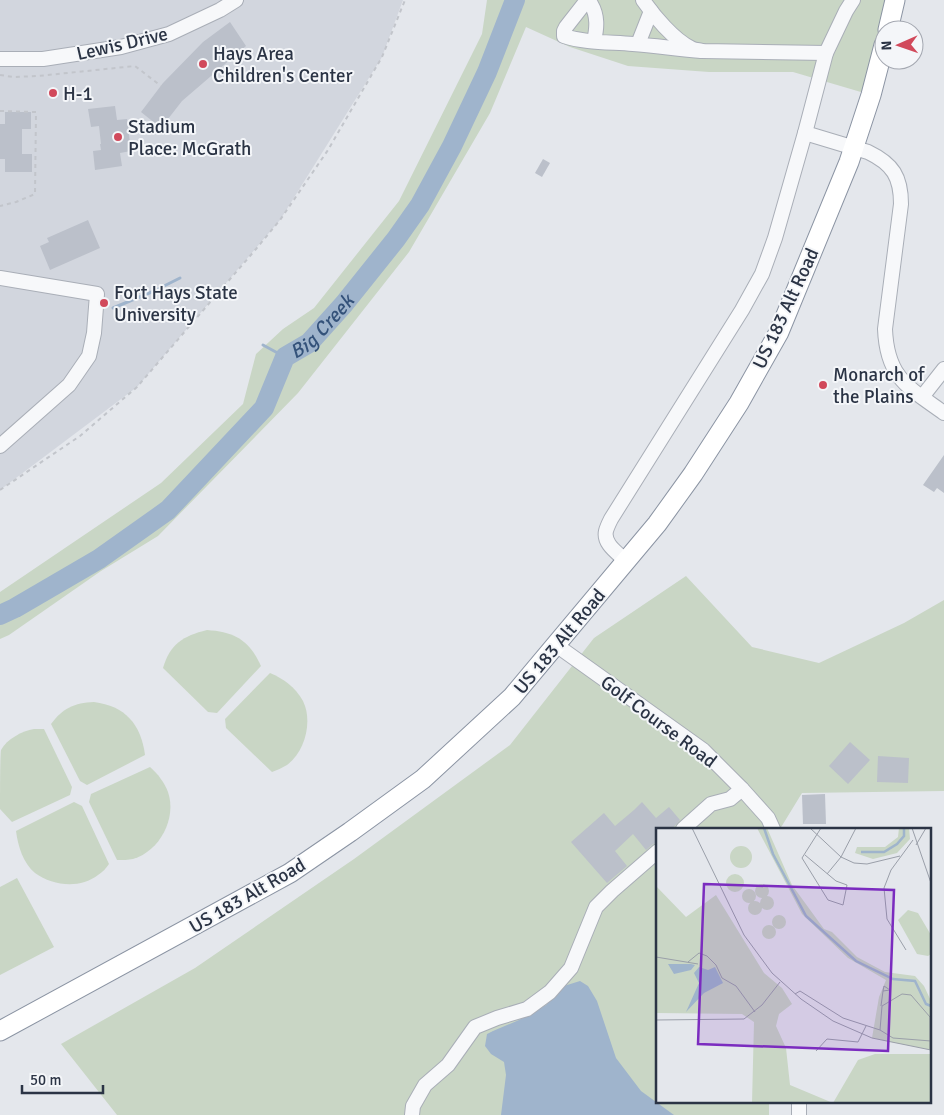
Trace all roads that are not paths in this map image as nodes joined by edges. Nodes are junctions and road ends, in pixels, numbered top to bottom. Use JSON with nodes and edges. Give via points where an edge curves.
{"nodes":[{"id":1,"x":236,"y":0,"type":"edge"},
{"id":2,"x":853,"y":0,"type":"edge"},
{"id":3,"x":895,"y":0,"type":"edge"},
{"id":4,"x":647,"y":6,"type":"edge"},
{"id":5,"x":890,"y":20,"type":"edge"},
{"id":6,"x":594,"y":41,"type":"dead end"},
{"id":7,"x":638,"y":44,"type":"junction"},
{"id":8,"x":702,"y":52,"type":"junction"},
{"id":9,"x":826,"y":53,"type":"junction"},
{"id":10,"x":0,"y":59,"type":"edge"},
{"id":11,"x":878,"y":70,"type":"edge"},
{"id":12,"x":805,"y":133,"type":"junction"},
{"id":13,"x":854,"y":148,"type":"junction"},
{"id":14,"x":0,"y":278,"type":"edge"},
{"id":15,"x":944,"y":369,"type":"edge"},
{"id":16,"x":922,"y":397,"type":"junction"},
{"id":17,"x":944,"y":413,"type":"edge"},
{"id":18,"x":0,"y":446,"type":"edge"},
{"id":19,"x":626,"y":561,"type":"junction"},
{"id":20,"x":556,"y":645,"type":"junction"},
{"id":21,"x":742,"y":788,"type":"junction"},
{"id":22,"x":684,"y":828,"type":"edge"},
{"id":23,"x":773,"y":828,"type":"edge"},
{"id":24,"x":656,"y":852,"type":"edge"},
{"id":25,"x":0,"y":1031,"type":"edge"},
{"id":26,"x":799,"y":1102,"type":"edge"},
{"id":27,"x":412,"y":1115,"type":"edge"},
{"id":28,"x":799,"y":1115,"type":"edge"}],
"edges":[{"from":1,"to":10,"type":"street","name":"Lewis Drive","via":[[169,34],[121,47],[43,59]]},
{"from":2,"to":9,"type":"street"},
{"from":3,"to":5,"type":"highway"},
{"from":4,"to":7,"type":"street"},
{"from":4,"to":8,"type":"street","via":[[682,42]]},
{"from":6,"to":7,"type":"street"},
{"from":7,"to":8,"type":"street"},
{"from":8,"to":9,"type":"street"},
{"from":9,"to":12,"type":"street"},
{"from":11,"to":13,"type":"highway","name":"US 183 Alt Road"},
{"from":12,"to":13,"type":"street"},
{"from":12,"to":19,"type":"street","via":[[756,286],[607,527],[608,543]]},
{"from":13,"to":16,"type":"street","via":[[883,160],[900,185],[900,215],[885,339],[889,358],[898,376]]},
{"from":13,"to":19,"type":"highway","name":"US 183 Alt Road","via":[[779,332],[739,403],[693,474]]},
{"from":14,"to":18,"type":"street","via":[[97,294],[89,356],[69,385]]},
{"from":15,"to":16,"type":"street"},
{"from":16,"to":17,"type":"street"},
{"from":19,"to":20,"type":"highway","name":"US 183 Alt Road"},
{"from":20,"to":21,"type":"street","name":"Golf Course Road","via":[[703,750]]},
{"from":20,"to":25,"type":"highway","name":"US 183 Alt Road","via":[[512,697],[423,779],[350,832],[290,872]]},
{"from":21,"to":22,"type":"street","via":[[730,799],[711,804]]},
{"from":21,"to":23,"type":"street","name":"Golf Course Road"},
{"from":24,"to":27,"type":"street","via":[[596,907],[571,968],[550,992],[527,1009],[475,1027],[448,1065],[425,1085],[413,1106]]},
{"from":26,"to":28,"type":"street"}]}
